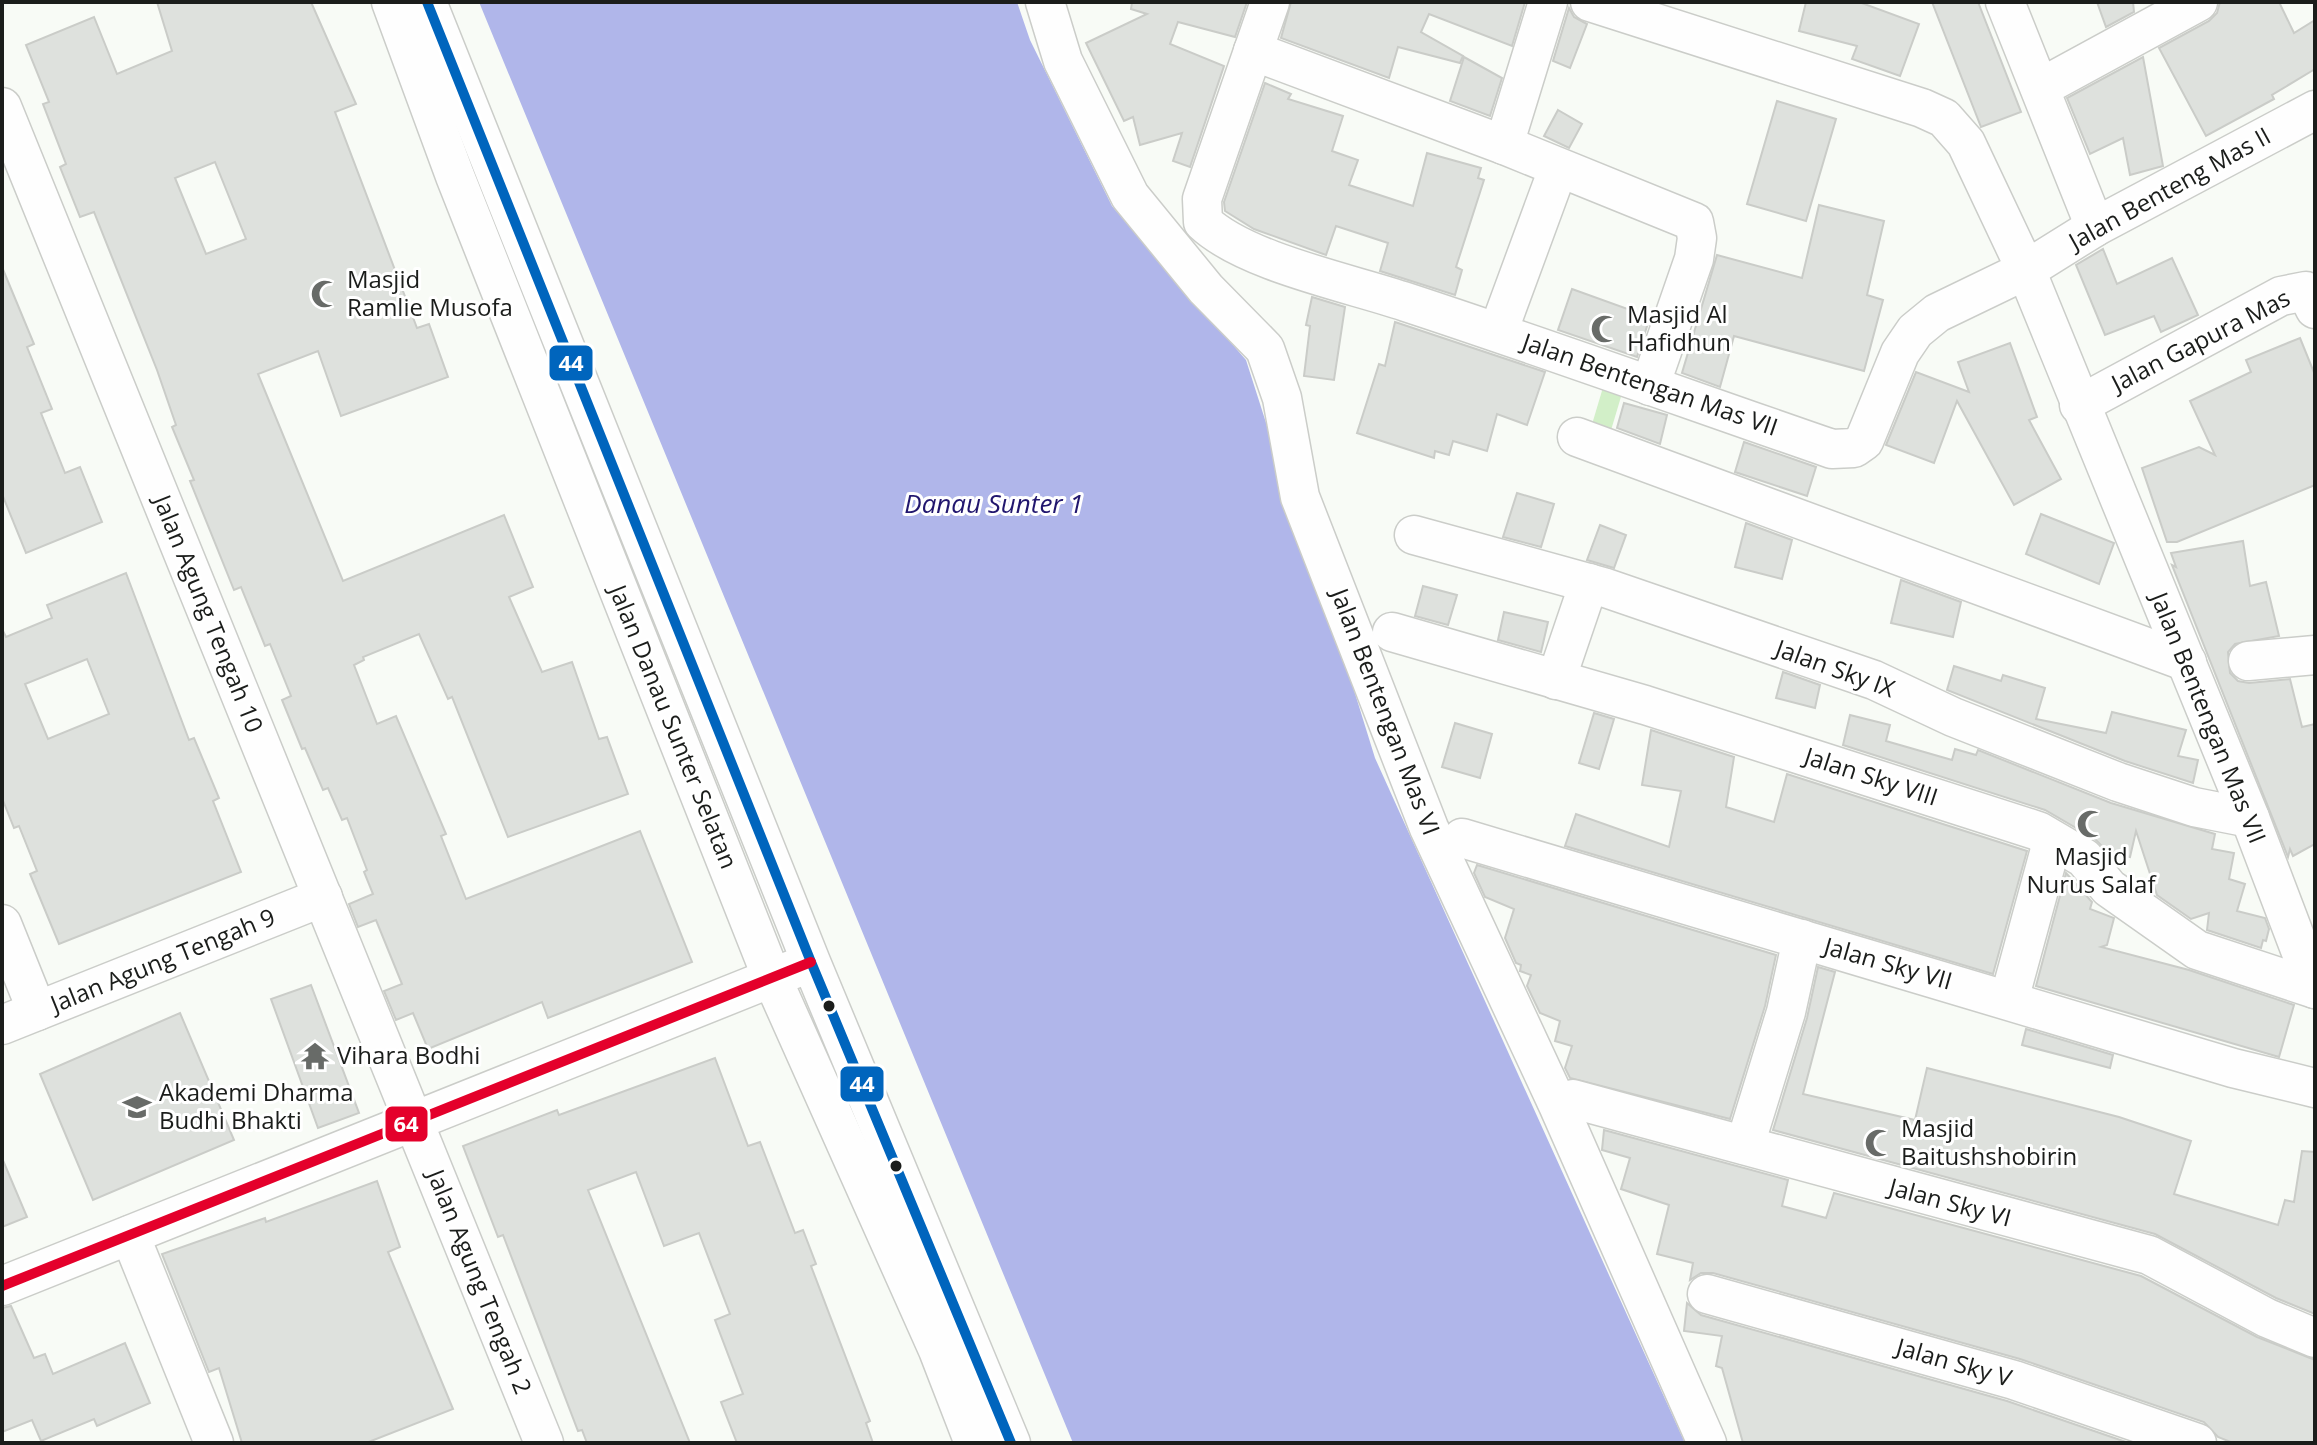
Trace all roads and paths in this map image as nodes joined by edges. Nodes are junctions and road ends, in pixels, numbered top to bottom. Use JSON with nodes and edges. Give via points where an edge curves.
{"nodes":[{"id":1,"x":391,"y":2,"type":"edge"},
{"id":2,"x":427,"y":2,"type":"edge"},
{"id":3,"x":1045,"y":2,"type":"edge"},
{"id":4,"x":1270,"y":2,"type":"edge"},
{"id":5,"x":1548,"y":2,"type":"edge"},
{"id":6,"x":1590,"y":2,"type":"edge"},
{"id":7,"x":2005,"y":2,"type":"edge"},
{"id":8,"x":2198,"y":2,"type":"edge"},
{"id":9,"x":1253,"y":51,"type":"junction"},
{"id":10,"x":2040,"y":88,"type":"junction"},
{"id":11,"x":2,"y":107,"type":"edge"},
{"id":12,"x":2315,"y":110,"type":"edge"},
{"id":13,"x":1504,"y":145,"type":"junction"},
{"id":14,"x":1558,"y":169,"type":"junction"},
{"id":15,"x":2095,"y":227,"type":"junction"},
{"id":16,"x":2026,"y":270,"type":"junction"},
{"id":17,"x":2315,"y":309,"type":"edge"},
{"id":18,"x":1498,"y":332,"type":"junction"},
{"id":19,"x":1650,"y":386,"type":"junction"},
{"id":20,"x":2079,"y":405,"type":"junction"},
{"id":21,"x":1577,"y":437,"type":"dead end"},
{"id":22,"x":1414,"y":535,"type":"dead end"},
{"id":23,"x":1589,"y":583,"type":"junction"},
{"id":24,"x":1392,"y":632,"type":"dead end"},
{"id":25,"x":2315,"y":655,"type":"edge"},
{"id":26,"x":2248,"y":661,"type":"dead end"},
{"id":27,"x":2187,"y":662,"type":"junction"},
{"id":28,"x":1556,"y":680,"type":"junction"},
{"id":29,"x":2250,"y":818,"type":"junction"},
{"id":30,"x":1462,"y":838,"type":"dead end"},
{"id":31,"x":2052,"y":842,"type":"junction"},
{"id":32,"x":323,"y":897,"type":"junction"},
{"id":33,"x":2,"y":924,"type":"edge"},
{"id":34,"x":1802,"y":939,"type":"junction"},
{"id":35,"x":811,"y":962,"type":"junction"},
{"id":36,"x":772,"y":978,"type":"junction"},
{"id":37,"x":2315,"y":989,"type":"edge"},
{"id":38,"x":2009,"y":1000,"type":"junction"},
{"id":39,"x":37,"y":1011,"type":"junction"},
{"id":40,"x":2,"y":1025,"type":"edge"},
{"id":41,"x":2315,"y":1088,"type":"edge"},
{"id":42,"x":1573,"y":1099,"type":"dead end"},
{"id":43,"x":414,"y":1121,"type":"junction"},
{"id":44,"x":1745,"y":1145,"type":"junction"},
{"id":45,"x":130,"y":1235,"type":"junction"},
{"id":46,"x":2,"y":1286,"type":"edge"},
{"id":47,"x":1707,"y":1294,"type":"dead end"},
{"id":48,"x":2315,"y":1338,"type":"edge"},
{"id":49,"x":214,"y":1443,"type":"edge"},
{"id":50,"x":544,"y":1443,"type":"edge"},
{"id":51,"x":974,"y":1443,"type":"edge"},
{"id":52,"x":1011,"y":1443,"type":"edge"},
{"id":53,"x":1707,"y":1443,"type":"edge"},
{"id":54,"x":2197,"y":1443,"type":"edge"}],
"edges":[{"from":1,"to":36,"type":"street","name":"Jalan Danau Sunter Selatan"},
{"from":2,"to":35,"type":"street","name":"Jalan Danau Sunter Selatan"},
{"from":3,"to":53,"type":"street","name":"Jalan Bentengan Mas VI","via":[[1063,61],[1130,196],[1206,289],[1265,349],[1282,398],[1300,497],[1429,828]]},
{"from":4,"to":9,"type":"street"},
{"from":5,"to":13,"type":"street"},
{"from":6,"to":16,"type":"street","name":"Jalan Bentengan Mas VII","via":[[1944,118],[1966,143]]},
{"from":7,"to":10,"type":"street"},
{"from":8,"to":10,"type":"street"},
{"from":9,"to":13,"type":"street"},
{"from":9,"to":18,"type":"street","name":"Jalan Bentengan Mas VII","via":[[1202,199],[1203,222],[1214,233],[1270,258]]},
{"from":10,"to":15,"type":"street"},
{"from":11,"to":32,"type":"street","name":"Jalan Agung Tengah 10"},
{"from":12,"to":15,"type":"street","name":"Jalan Benteng Mas II"},
{"from":13,"to":14,"type":"street"},
{"from":14,"to":18,"type":"street"},
{"from":14,"to":19,"type":"street","via":[[1694,222],[1694,259]]},
{"from":15,"to":16,"type":"street","name":"Jalan Benteng Mas II"},
{"from":16,"to":19,"type":"street","name":"Jalan Bentengan Mas VII","via":[[1937,313],[1915,331],[1900,353],[1864,441],[1854,448],[1832,449]]},
{"from":16,"to":20,"type":"street","name":"Jalan Bentengan Mas VII"},
{"from":17,"to":20,"type":"street","name":"Jalan Gapura Mas","via":[[2306,291],[2281,296]]},
{"from":18,"to":19,"type":"street","name":"Jalan Bentengan Mas VII"},
{"from":20,"to":27,"type":"street","name":"Jalan Bentengan Mas VII"},
{"from":21,"to":27,"type":"street"},
{"from":22,"to":23,"type":"street","name":"Jalan Sky IX"},
{"from":23,"to":28,"type":"street"},
{"from":23,"to":29,"type":"street","name":"Jalan Sky IX","via":[[1874,680],[2118,782],[2194,807]]},
{"from":24,"to":28,"type":"street","name":"Jalan Sky VIII"},
{"from":25,"to":26,"type":"street"},
{"from":27,"to":29,"type":"street","name":"Jalan Bentengan Mas VII"},
{"from":28,"to":31,"type":"street","name":"Jalan Sky VIII","via":[[2038,831]]},
{"from":29,"to":37,"type":"street","name":"Jalan Bentengan Mas VII"},
{"from":30,"to":34,"type":"street","name":"Jalan Sky VII"},
{"from":31,"to":37,"type":"street","name":"Jalan Sky VIII","via":[[2084,858],[2109,888],[2197,950]]},
{"from":31,"to":38,"type":"street"},
{"from":32,"to":39,"type":"street","name":"Jalan Agung Tengah 9"},
{"from":32,"to":43,"type":"street","name":"Jalan Agung Tengah 10"},
{"from":33,"to":39,"type":"street"},
{"from":34,"to":38,"type":"street","name":"Jalan Sky VII"},
{"from":34,"to":44,"type":"street","via":[[1786,1012]]},
{"from":35,"to":36,"type":"street"},
{"from":35,"to":52,"type":"street","name":"Jalan Danau Sunter Selatan"},
{"from":36,"to":43,"type":"street"},
{"from":36,"to":51,"type":"street","name":"Jalan Danau Sunter Selatan","via":[[938,1350]]},
{"from":38,"to":41,"type":"street","name":"Jalan Sky VII"},
{"from":39,"to":40,"type":"street","name":"Jalan Agung Tengah 9"},
{"from":42,"to":44,"type":"street","name":"Jalan Sky VI"},
{"from":43,"to":45,"type":"street"},
{"from":43,"to":50,"type":"street","name":"Jalan Agung Tengah 2"},
{"from":44,"to":48,"type":"street","name":"Jalan Sky VI","via":[[2149,1255]]},
{"from":45,"to":46,"type":"street"},
{"from":45,"to":49,"type":"street"},
{"from":47,"to":54,"type":"street","name":"Jalan Sky V","via":[[2014,1380]]}]}
